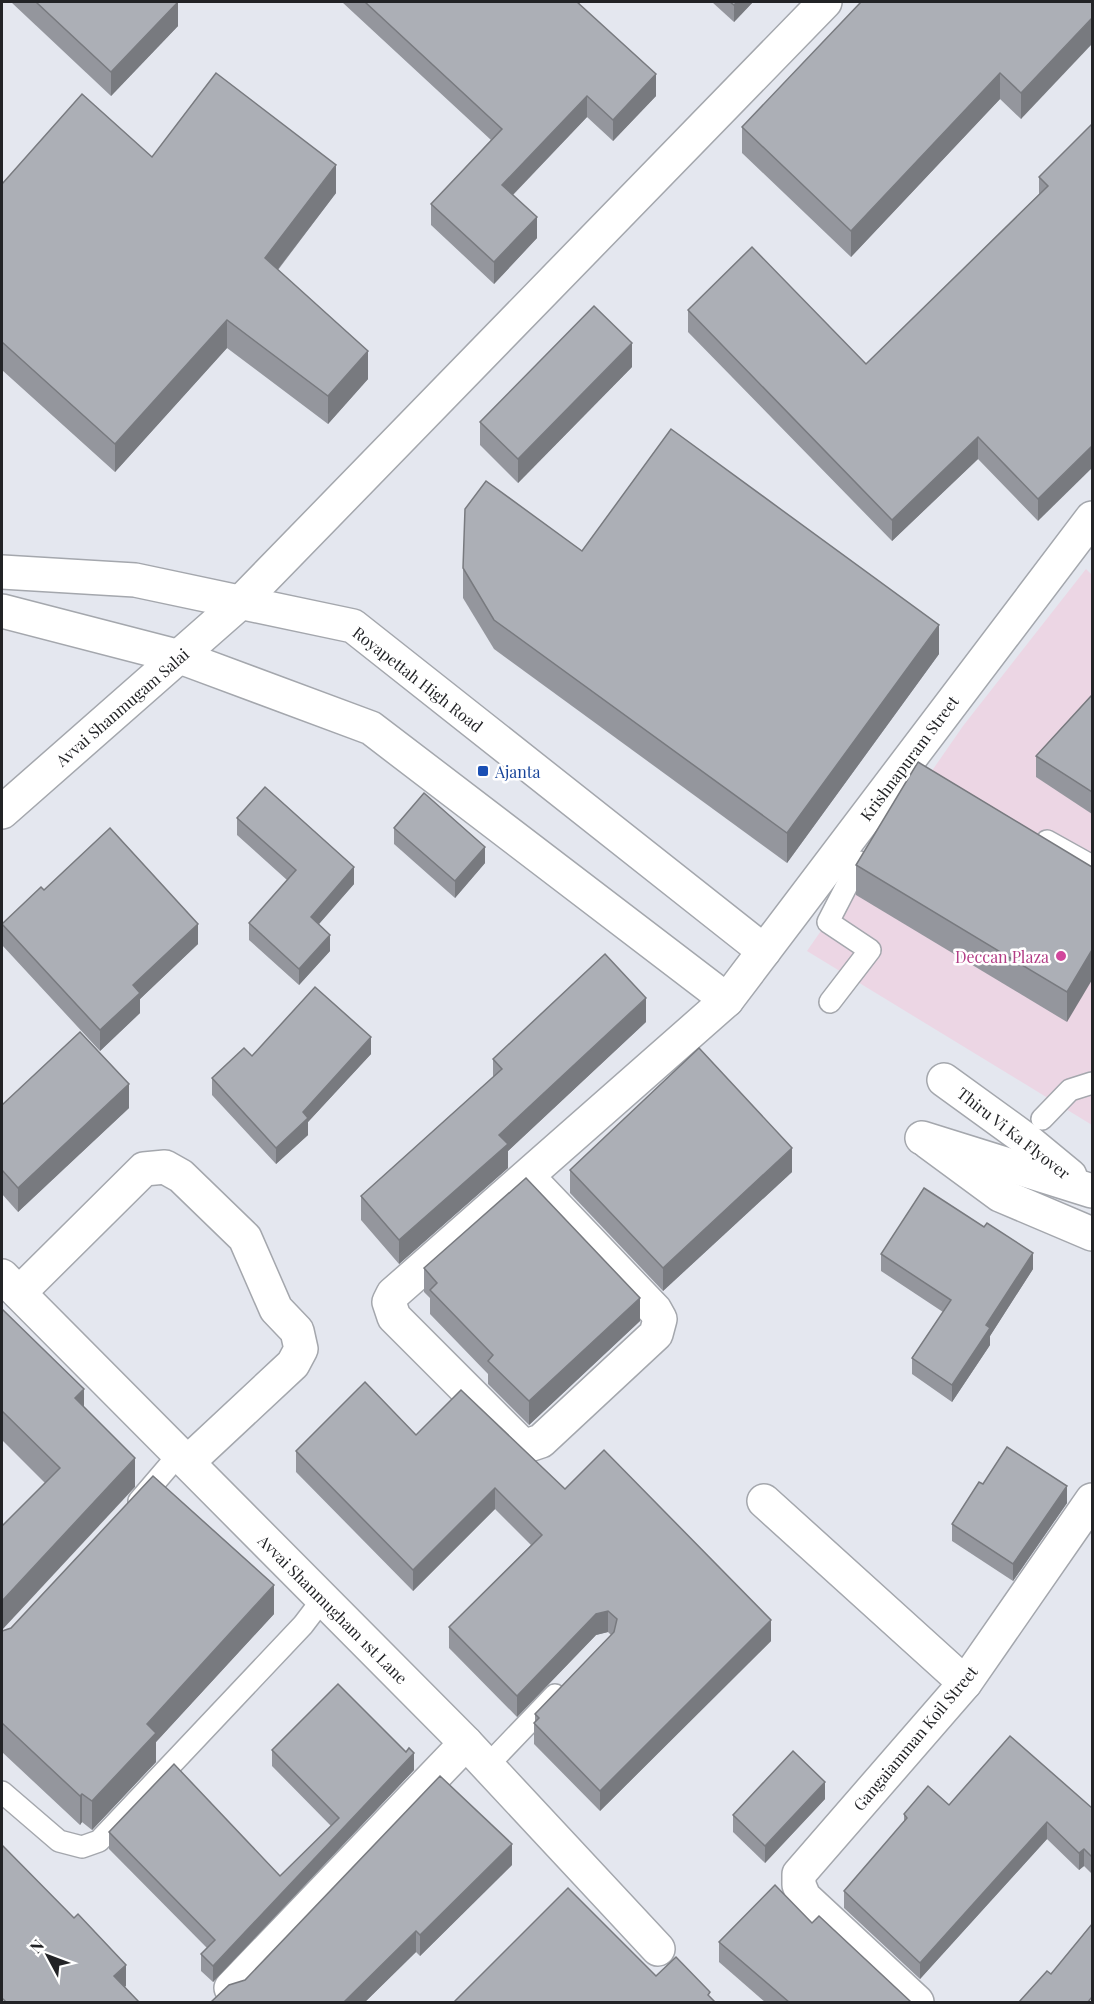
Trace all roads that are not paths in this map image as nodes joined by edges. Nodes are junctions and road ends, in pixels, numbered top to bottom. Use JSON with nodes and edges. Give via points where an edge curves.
{"nodes":[{"id":1,"x":825,"y":2,"type":"edge"},
{"id":2,"x":1092,"y":518,"type":"edge"},
{"id":3,"x":2,"y":572,"type":"edge"},
{"id":4,"x":242,"y":601,"type":"junction"},
{"id":5,"x":2,"y":611,"type":"edge"},
{"id":6,"x":180,"y":657,"type":"junction"},
{"id":7,"x":926,"y":776,"type":"edge"},
{"id":8,"x":2,"y":813,"type":"edge"},
{"id":9,"x":1030,"y":832,"type":"edge"},
{"id":10,"x":848,"y":857,"type":"junction"},
{"id":11,"x":1092,"y":866,"type":"edge"},
{"id":12,"x":764,"y":951,"type":"junction"},
{"id":13,"x":727,"y":1000,"type":"junction"},
{"id":14,"x":830,"y":1002,"type":"dead end"},
{"id":15,"x":944,"y":1080,"type":"dead end"},
{"id":16,"x":1092,"y":1083,"type":"edge"},
{"id":17,"x":1042,"y":1119,"type":"dead end"},
{"id":18,"x":527,"y":1176,"type":"junction"},
{"id":19,"x":1088,"y":1189,"type":"edge"},
{"id":20,"x":1092,"y":1234,"type":"edge"},
{"id":21,"x":10,"y":1284,"type":"edge"},
{"id":22,"x":184,"y":1457,"type":"junction"},
{"id":23,"x":1092,"y":1500,"type":"edge"},
{"id":24,"x":764,"y":1501,"type":"dead end"},
{"id":25,"x":121,"y":1520,"type":"edge"},
{"id":26,"x":322,"y":1600,"type":"junction"},
{"id":27,"x":965,"y":1683,"type":"junction"},
{"id":28,"x":565,"y":1684,"type":"edge"},
{"id":29,"x":476,"y":1754,"type":"junction"},
{"id":30,"x":2,"y":1792,"type":"edge"},
{"id":31,"x":658,"y":1949,"type":"dead end"},
{"id":32,"x":231,"y":1988,"type":"edge"},
{"id":33,"x":917,"y":2002,"type":"edge"}],
"edges":[{"from":1,"to":4,"type":"street","name":"Avvai Shanmugam Salai"},
{"from":2,"to":10,"type":"street","name":"Krishnapuram Street"},
{"from":3,"to":4,"type":"street","name":"Royapettah High Road","via":[[135,580]]},
{"from":4,"to":6,"type":"street","name":"Avvai Shanmugam Salai"},
{"from":4,"to":12,"type":"street","name":"Royapettah High Road","via":[[353,626]]},
{"from":5,"to":6,"type":"street"},
{"from":6,"to":8,"type":"street","name":"Avvai Shanmugam Salai"},
{"from":6,"to":13,"type":"street","via":[[371,728]]},
{"from":7,"to":10,"type":"lane","via":[[916,770]]},
{"from":9,"to":11,"type":"lane"},
{"from":10,"to":12,"type":"street","name":"Krishnapuram Street"},
{"from":10,"to":14,"type":"lane","via":[[828,921],[870,950]]},
{"from":12,"to":13,"type":"street","name":"Krishnapuram Street"},
{"from":13,"to":18,"type":"street","name":"Krishnapuram Street"},
{"from":15,"to":19,"type":"street","name":"Thiru Vi Ka Flyover"},
{"from":16,"to":17,"type":"lane","via":[[1070,1090]]},
{"from":18,"to":18,"type":"street","name":"Krishnapuram Street","via":[[660,1319],[656,1334],[541,1441],[526,1446],[394,1317],[389,1302],[393,1294]]},
{"from":19,"to":20,"type":"street","name":"Thiru Vi Ka Flyover","via":[[922,1138],[1000,1195]]},
{"from":21,"to":22,"type":"street","name":"Avvai Shanmugham 1st Lane"},
{"from":21,"to":22,"type":"street","via":[[144,1169],[165,1167],[181,1176],[245,1238],[276,1309],[297,1331],[301,1349],[293,1364]]},
{"from":22,"to":25,"type":"lane"},
{"from":22,"to":26,"type":"street","name":"Avvai Shanmugham 1st Lane"},
{"from":23,"to":27,"type":"street","name":"Gangaiamman Koil Street"},
{"from":24,"to":27,"type":"street"},
{"from":26,"to":29,"type":"street","name":"Avvai Shanmugham 1st Lane"},
{"from":26,"to":30,"type":"lane","via":[[303,1625],[99,1841],[82,1848],[59,1841]]},
{"from":27,"to":33,"type":"street","name":"Gangaiamman Koil Street","via":[[799,1874],[804,1897]]},
{"from":28,"to":29,"type":"lane"},
{"from":29,"to":31,"type":"street","name":"Avvai Shanmugham 1st Lane"},
{"from":29,"to":32,"type":"street"}]}
